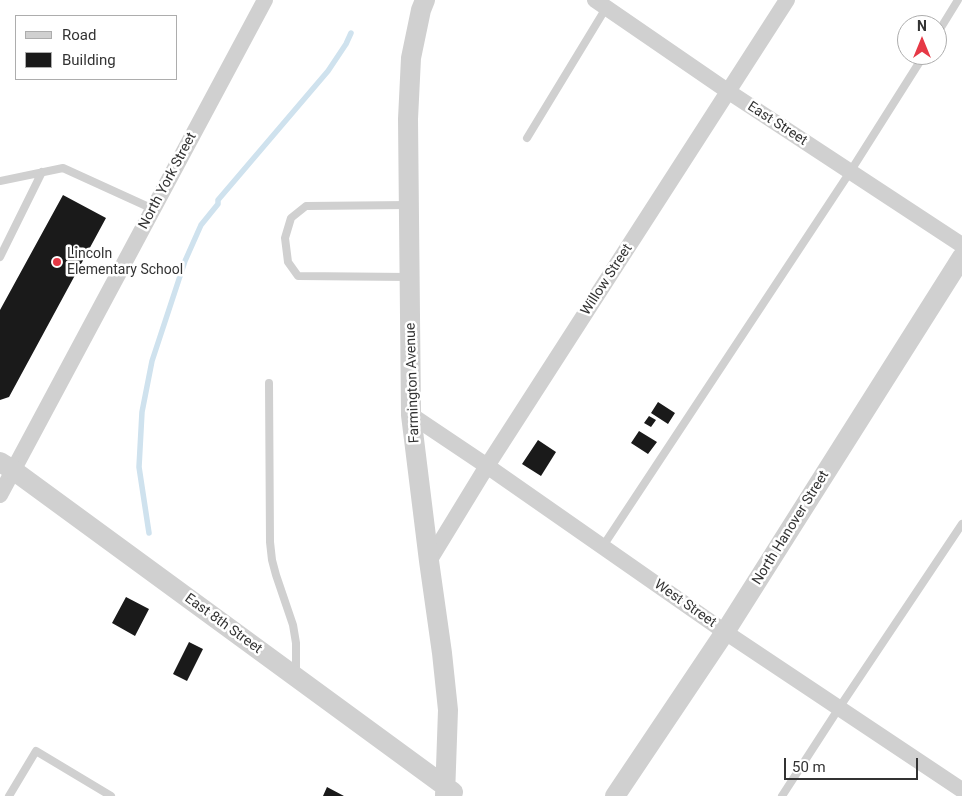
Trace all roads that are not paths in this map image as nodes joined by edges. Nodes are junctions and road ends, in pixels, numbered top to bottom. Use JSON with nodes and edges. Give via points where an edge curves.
{"nodes":[{"id":1,"x":265,"y":0,"type":"edge"},
{"id":2,"x":425,"y":0,"type":"edge"},
{"id":3,"x":787,"y":0,"type":"edge"},
{"id":4,"x":958,"y":0,"type":"edge"},
{"id":5,"x":604,"y":3,"type":"edge"},
{"id":6,"x":947,"y":18,"type":"edge"},
{"id":7,"x":918,"y":65,"type":"edge"},
{"id":8,"x":728,"y":92,"type":"junction"},
{"id":9,"x":527,"y":138,"type":"dead end"},
{"id":10,"x":42,"y":172,"type":"junction"},
{"id":11,"x":850,"y":172,"type":"junction"},
{"id":12,"x":0,"y":181,"type":"edge"},
{"id":13,"x":409,"y":205,"type":"junction"},
{"id":14,"x":153,"y":209,"type":"junction"},
{"id":15,"x":962,"y":245,"type":"edge"},
{"id":16,"x":0,"y":257,"type":"edge"},
{"id":17,"x":962,"y":258,"type":"edge"},
{"id":18,"x":410,"y":277,"type":"junction"},
{"id":19,"x":268,"y":383,"type":"dead end"},
{"id":20,"x":411,"y":414,"type":"junction"},
{"id":21,"x":7,"y":466,"type":"edge"},
{"id":22,"x":487,"y":466,"type":"junction"},
{"id":23,"x":0,"y":495,"type":"edge"},
{"id":24,"x":962,"y":524,"type":"edge"},
{"id":25,"x":603,"y":546,"type":"junction"},
{"id":26,"x":429,"y":561,"type":"junction"},
{"id":27,"x":725,"y":632,"type":"junction"},
{"id":28,"x":296,"y":677,"type":"junction"},
{"id":29,"x":839,"y":708,"type":"junction"},
{"id":30,"x":962,"y":790,"type":"edge"},
{"id":31,"x":450,"y":793,"type":"edge"},
{"id":32,"x":9,"y":796,"type":"edge"},
{"id":33,"x":111,"y":796,"type":"edge"},
{"id":34,"x":615,"y":796,"type":"edge"},
{"id":35,"x":782,"y":796,"type":"edge"},
{"id":36,"x":958,"y":796,"type":"edge"}],
"edges":[{"from":1,"to":14,"type":"street","name":"North York Street"},
{"from":2,"to":13,"type":"street","name":"Farmington Avenue","via":[[411,58]]},
{"from":3,"to":8,"type":"street","name":"Willow Street"},
{"from":4,"to":6,"type":"lane"},
{"from":5,"to":8,"type":"street","name":"East Street"},
{"from":5,"to":9,"type":"lane"},
{"from":7,"to":11,"type":"lane"},
{"from":8,"to":11,"type":"street","name":"East Street"},
{"from":8,"to":22,"type":"street","name":"Willow Street"},
{"from":10,"to":12,"type":"lane"},
{"from":10,"to":14,"type":"lane","via":[[64,168]]},
{"from":10,"to":16,"type":"lane"},
{"from":11,"to":15,"type":"street","name":"East Street"},
{"from":11,"to":25,"type":"lane"},
{"from":13,"to":18,"type":"street","name":"Farmington Avenue"},
{"from":13,"to":18,"type":"lane","via":[[306,206],[291,218],[285,238],[288,262],[298,276]]},
{"from":14,"to":21,"type":"street","name":"North York Street"},
{"from":17,"to":27,"type":"street","name":"North Hanover Street"},
{"from":18,"to":20,"type":"street","name":"Farmington Avenue"},
{"from":19,"to":28,"type":"lane","via":[[271,551],[293,625]]},
{"from":20,"to":22,"type":"street","name":"West Street"},
{"from":20,"to":26,"type":"street","name":"Farmington Avenue"},
{"from":21,"to":23,"type":"street","name":"North York Street"},
{"from":21,"to":28,"type":"street","name":"East 8th Street"},
{"from":22,"to":25,"type":"street","name":"West Street"},
{"from":22,"to":26,"type":"street","name":"Willow Street"},
{"from":24,"to":29,"type":"lane"},
{"from":25,"to":27,"type":"street","name":"West Street"},
{"from":26,"to":31,"type":"street","name":"Farmington Avenue","via":[[448,710]]},
{"from":27,"to":29,"type":"street","name":"West Street"},
{"from":27,"to":34,"type":"street","name":"North Hanover Street"},
{"from":28,"to":31,"type":"street","name":"East 8th Street"},
{"from":29,"to":30,"type":"street","name":"West Street"},
{"from":29,"to":35,"type":"lane"},
{"from":30,"to":36,"type":"street"},
{"from":32,"to":33,"type":"lane","via":[[36,751]]}]}
